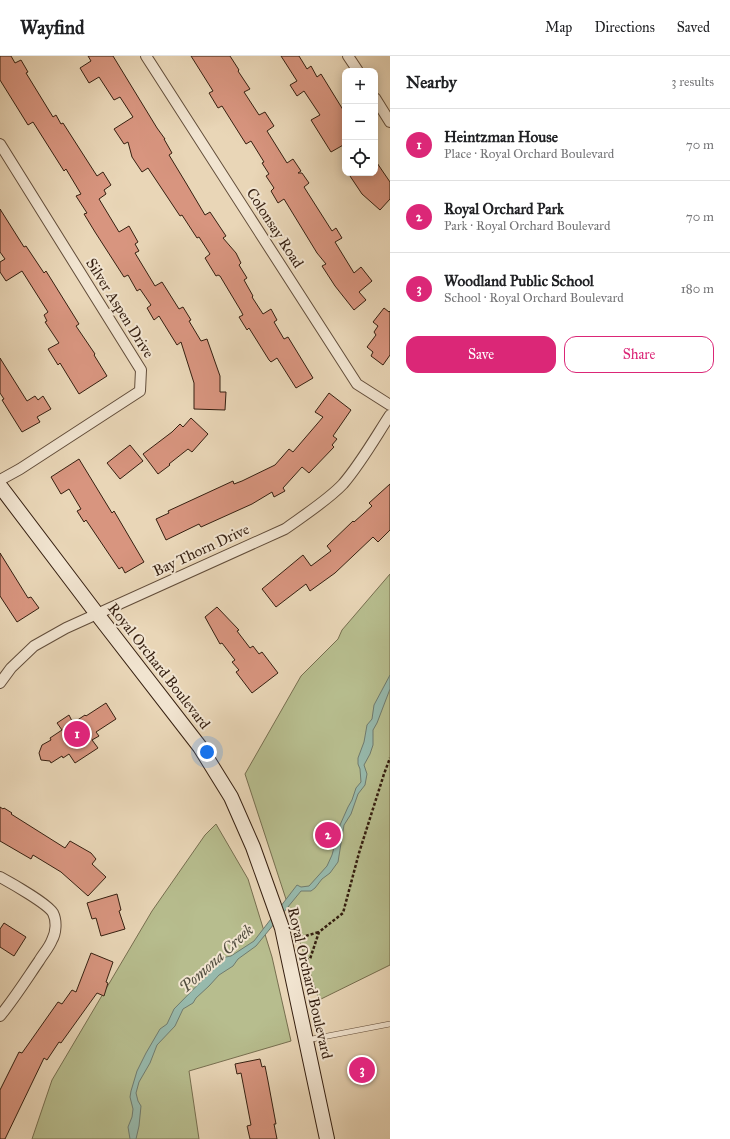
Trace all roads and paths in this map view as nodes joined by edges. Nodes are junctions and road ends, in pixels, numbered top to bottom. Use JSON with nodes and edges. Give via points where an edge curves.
{"nodes":[{"id":1,"x":146,"y":56,"type":"edge"},
{"id":2,"x":348,"y":56,"type":"edge"},
{"id":3,"x":356,"y":68,"type":"edge"},
{"id":4,"x":378,"y":103,"type":"edge"},
{"id":5,"x":390,"y":122,"type":"edge"},
{"id":6,"x":0,"y":144,"type":"edge"},
{"id":7,"x":390,"y":405,"type":"edge"},
{"id":8,"x":390,"y":415,"type":"edge"},
{"id":9,"x":0,"y":480,"type":"edge"},
{"id":10,"x":0,"y":486,"type":"edge"},
{"id":11,"x":97,"y":614,"type":"junction"},
{"id":12,"x":0,"y":683,"type":"edge"},
{"id":13,"x":390,"y":758,"type":"edge"},
{"id":14,"x":0,"y":877,"type":"edge"},
{"id":15,"x":319,"y":932,"type":"junction"},
{"id":16,"x":284,"y":936,"type":"junction"},
{"id":17,"x":290,"y":963,"type":"junction"},
{"id":18,"x":0,"y":1016,"type":"edge"},
{"id":19,"x":390,"y":1024,"type":"edge"},
{"id":20,"x":306,"y":1040,"type":"junction"},
{"id":21,"x":327,"y":1139,"type":"edge"}],
"edges":[{"from":1,"to":7,"type":"street","name":"Colonsay Road","via":[[357,384]]},
{"from":2,"to":3,"type":"street"},
{"from":4,"to":5,"type":"street"},
{"from":6,"to":9,"type":"street","name":"Silver Aspen Drive","via":[[141,370],[140,390]]},
{"from":8,"to":11,"type":"street","name":"Bay Thorn Drive","via":[[342,484],[285,529]]},
{"from":10,"to":11,"type":"street","name":"Royal Orchard Boulevard"},
{"from":11,"to":12,"type":"street","name":"Bay Thorn Drive","via":[[34,646],[11,668]]},
{"from":11,"to":16,"type":"street","name":"Royal Orchard Boulevard","via":[[200,747],[231,797],[253,847]]},
{"from":13,"to":15,"type":"path","via":[[359,853],[344,913]]},
{"from":14,"to":18,"type":"street","via":[[21,888],[48,908],[53,913],[55,927],[52,942]]},
{"from":15,"to":16,"type":"path","via":[[302,937]]},
{"from":15,"to":17,"type":"path","via":[[310,959]]},
{"from":16,"to":17,"type":"street","name":"Royal Orchard Boulevard"},
{"from":17,"to":20,"type":"street","name":"Royal Orchard Boulevard"},
{"from":19,"to":20,"type":"lane"},
{"from":20,"to":21,"type":"street","name":"Royal Orchard Boulevard"}]}
